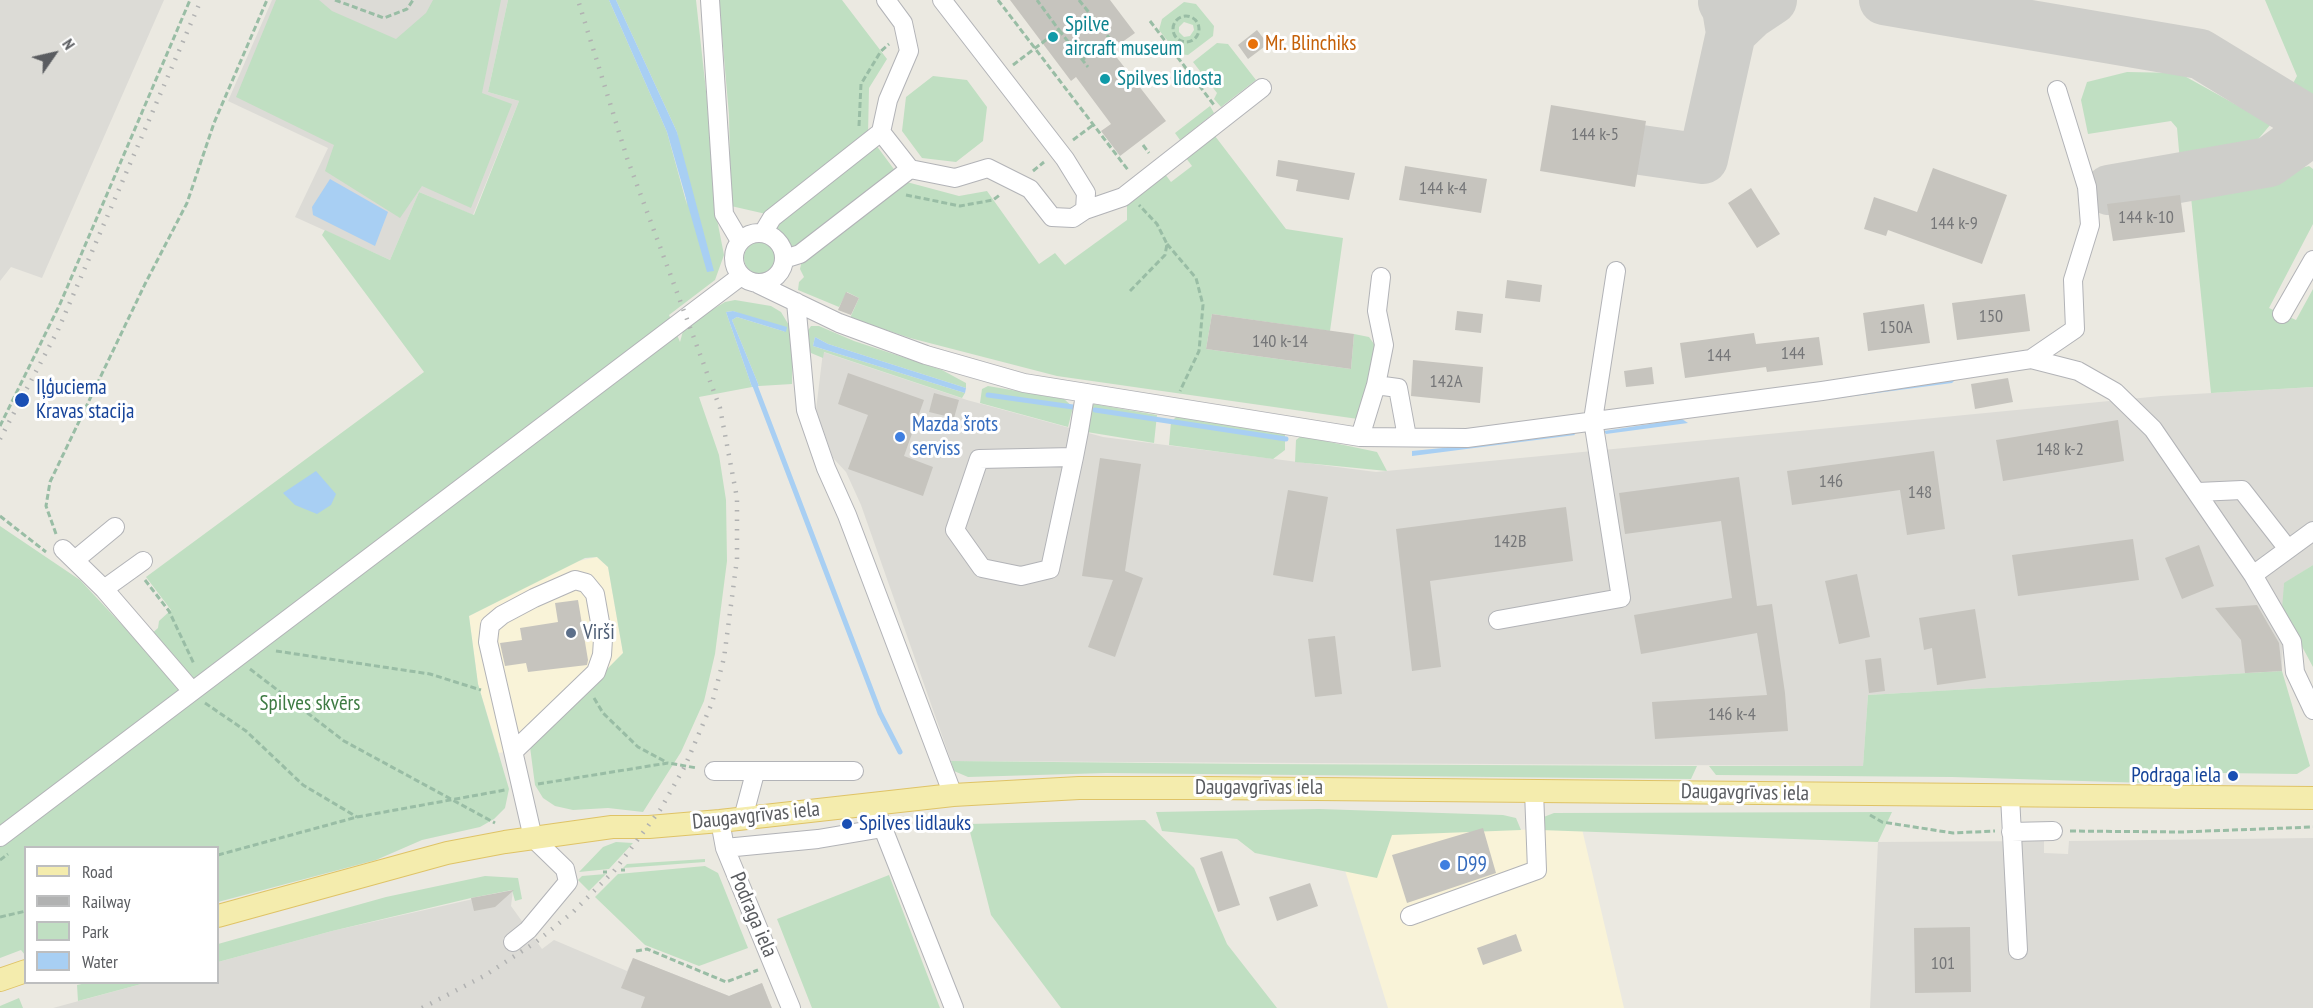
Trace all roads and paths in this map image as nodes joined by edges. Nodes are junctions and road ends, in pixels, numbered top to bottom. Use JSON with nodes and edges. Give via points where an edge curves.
{"nodes":[{"id":1,"x":190,"y":0,"type":"edge"},
{"id":2,"x":267,"y":0,"type":"edge"},
{"id":3,"x":335,"y":0,"type":"edge"},
{"id":4,"x":413,"y":0,"type":"edge"},
{"id":5,"x":710,"y":0,"type":"edge"},
{"id":6,"x":886,"y":0,"type":"edge"},
{"id":7,"x":942,"y":0,"type":"edge"},
{"id":8,"x":998,"y":0,"type":"edge"},
{"id":9,"x":1036,"y":0,"type":"edge"},
{"id":10,"x":1079,"y":0,"type":"edge"},
{"id":11,"x":1150,"y":21,"type":"dead end"},
{"id":12,"x":1059,"y":30,"type":"junction"},
{"id":13,"x":904,"y":31,"type":"junction"},
{"id":14,"x":1176,"y":37,"type":"junction"},
{"id":15,"x":1167,"y":44,"type":"junction"},
{"id":16,"x":1035,"y":49,"type":"junction"},
{"id":17,"x":1082,"y":60,"type":"junction"},
{"id":18,"x":1088,"y":67,"type":"dead end"},
{"id":19,"x":1000,"y":75,"type":"junction"},
{"id":20,"x":1262,"y":88,"type":"dead end"},
{"id":21,"x":2057,"y":90,"type":"dead end"},
{"id":22,"x":1224,"y":118,"type":"junction"},
{"id":23,"x":1093,"y":125,"type":"junction"},
{"id":24,"x":859,"y":131,"type":"dead end"},
{"id":25,"x":881,"y":132,"type":"junction"},
{"id":26,"x":1059,"y":152,"type":"junction"},
{"id":27,"x":910,"y":170,"type":"junction"},
{"id":28,"x":1019,"y":181,"type":"junction"},
{"id":29,"x":1132,"y":189,"type":"junction"},
{"id":30,"x":897,"y":201,"type":"dead end"},
{"id":31,"x":1084,"y":210,"type":"junction"},
{"id":32,"x":763,"y":233,"type":"junction"},
{"id":33,"x":740,"y":241,"type":"junction"},
{"id":34,"x":1167,"y":244,"type":"junction"},
{"id":35,"x":784,"y":259,"type":"junction"},
{"id":36,"x":2313,"y":260,"type":"edge"},
{"id":37,"x":1616,"y":271,"type":"dead end"},
{"id":38,"x":741,"y":276,"type":"junction"},
{"id":39,"x":1381,"y":277,"type":"dead end"},
{"id":40,"x":758,"y":284,"type":"junction"},
{"id":41,"x":1130,"y":291,"type":"dead end"},
{"id":42,"x":796,"y":302,"type":"junction"},
{"id":43,"x":2282,"y":314,"type":"dead end"},
{"id":44,"x":2031,"y":359,"type":"junction"},
{"id":45,"x":1376,"y":385,"type":"junction"},
{"id":46,"x":1085,"y":395,"type":"junction"},
{"id":47,"x":1171,"y":408,"type":"junction"},
{"id":48,"x":6,"y":414,"type":"junction"},
{"id":49,"x":0,"y":417,"type":"edge"},
{"id":50,"x":1593,"y":420,"type":"junction"},
{"id":51,"x":0,"y":426,"type":"edge"},
{"id":52,"x":1360,"y":437,"type":"junction"},
{"id":53,"x":1407,"y":437,"type":"junction"},
{"id":54,"x":1074,"y":457,"type":"junction"},
{"id":55,"x":2198,"y":492,"type":"junction"},
{"id":56,"x":0,"y":516,"type":"edge"},
{"id":57,"x":115,"y":527,"type":"dead end"},
{"id":58,"x":2313,"y":531,"type":"edge"},
{"id":59,"x":2288,"y":549,"type":"junction"},
{"id":60,"x":69,"y":554,"type":"junction"},
{"id":61,"x":139,"y":564,"type":"joint"},
{"id":62,"x":2253,"y":575,"type":"junction"},
{"id":63,"x":104,"y":589,"type":"junction"},
{"id":64,"x":1498,"y":620,"type":"dead end"},
{"id":65,"x":250,"y":646,"type":"junction"},
{"id":66,"x":232,"y":660,"type":"junction"},
{"id":67,"x":584,"y":683,"type":"junction"},
{"id":68,"x":202,"y":692,"type":"junction"},
{"id":69,"x":501,"y":696,"type":"junction"},
{"id":70,"x":2313,"y":710,"type":"edge"},
{"id":71,"x":514,"y":751,"type":"junction"},
{"id":72,"x":668,"y":763,"type":"junction"},
{"id":73,"x":714,"y":771,"type":"joint"},
{"id":74,"x":854,"y":771,"type":"dead end"},
{"id":75,"x":755,"y":773,"type":"junction"},
{"id":76,"x":521,"y":787,"type":"junction"},
{"id":77,"x":1534,"y":791,"type":"junction"},
{"id":78,"x":953,"y":795,"type":"junction"},
{"id":79,"x":2010,"y":796,"type":"junction"},
{"id":80,"x":2313,"y":798,"type":"edge"},
{"id":81,"x":454,"y":799,"type":"junction"},
{"id":82,"x":873,"y":803,"type":"junction"},
{"id":83,"x":1864,"y":811,"type":"dead end"},
{"id":84,"x":357,"y":817,"type":"junction"},
{"id":85,"x":743,"y":818,"type":"junction"},
{"id":86,"x":720,"y":821,"type":"junction"},
{"id":87,"x":499,"y":825,"type":"dead end"},
{"id":88,"x":2313,"y":827,"type":"edge"},
{"id":89,"x":883,"y":828,"type":"junction"},
{"id":90,"x":2053,"y":831,"type":"joint"},
{"id":91,"x":2011,"y":832,"type":"junction"},
{"id":92,"x":0,"y":837,"type":"edge"},
{"id":93,"x":533,"y":838,"type":"junction"},
{"id":94,"x":725,"y":848,"type":"junction"},
{"id":95,"x":219,"y":855,"type":"edge"},
{"id":96,"x":24,"y":911,"type":"edge"},
{"id":97,"x":219,"y":916,"type":"edge"},
{"id":98,"x":1410,"y":916,"type":"dead end"},
{"id":99,"x":0,"y":917,"type":"edge"},
{"id":100,"x":513,"y":942,"type":"dead end"},
{"id":101,"x":2018,"y":950,"type":"dead end"},
{"id":102,"x":636,"y":951,"type":"dead end"},
{"id":103,"x":774,"y":964,"type":"junction"},
{"id":104,"x":24,"y":973,"type":"edge"},
{"id":105,"x":0,"y":980,"type":"edge"},
{"id":106,"x":791,"y":1008,"type":"edge"},
{"id":107,"x":954,"y":1008,"type":"edge"}],
"edges":[{"from":1,"to":48,"type":"path","via":[[60,304]]},
{"from":2,"to":60,"type":"path","via":[[214,123],[187,203],[50,482],[46,506]]},
{"from":3,"to":4,"type":"path","via":[[384,18],[407,9]]},
{"from":5,"to":33,"type":"street","via":[[724,214]]},
{"from":6,"to":13,"type":"street","via":[[903,23]]},
{"from":7,"to":19,"type":"street"},
{"from":8,"to":16,"type":"path"},
{"from":9,"to":12,"type":"path"},
{"from":10,"to":17,"type":"path","via":[[1110,39]]},
{"from":11,"to":15,"type":"path"},
{"from":12,"to":16,"type":"path"},
{"from":12,"to":17,"type":"path"},
{"from":13,"to":24,"type":"path","via":[[881,51],[861,84]]},
{"from":13,"to":25,"type":"street","via":[[909,51],[888,100]]},
{"from":14,"to":14,"type":"path","via":[[1176,21],[1184,17],[1196,21],[1199,28],[1194,40],[1182,42]]},
{"from":14,"to":15,"type":"path"},
{"from":15,"to":22,"type":"path"},
{"from":16,"to":19,"type":"path"},
{"from":16,"to":23,"type":"path"},
{"from":17,"to":18,"type":"path"},
{"from":19,"to":26,"type":"street"},
{"from":20,"to":22,"type":"street"},
{"from":21,"to":44,"type":"street","via":[[2087,187],[2090,225],[2073,280],[2075,328]]},
{"from":22,"to":29,"type":"street"},
{"from":23,"to":26,"type":"path"},
{"from":23,"to":29,"type":"path"},
{"from":25,"to":27,"type":"street"},
{"from":25,"to":32,"type":"street","via":[[772,218]]},
{"from":26,"to":28,"type":"path"},
{"from":26,"to":31,"type":"street","via":[[1086,193]]},
{"from":27,"to":28,"type":"street","via":[[955,178],[988,168]]},
{"from":27,"to":35,"type":"street","via":[[800,254]]},
{"from":28,"to":30,"type":"path","via":[[993,200],[960,206],[907,194]]},
{"from":28,"to":31,"type":"street","via":[[1052,218],[1073,218]]},
{"from":29,"to":31,"type":"street"},
{"from":29,"to":34,"type":"path"},
{"from":32,"to":33,"type":"street"},
{"from":32,"to":35,"type":"street","via":[[779,243]]},
{"from":33,"to":38,"type":"street","via":[[733,259]]},
{"from":34,"to":41,"type":"path","via":[[1165,255]]},
{"from":34,"to":47,"type":"path","via":[[1196,278],[1203,304],[1199,351]]},
{"from":35,"to":40,"type":"street","via":[[779,274]]},
{"from":36,"to":43,"type":"street"},
{"from":37,"to":50,"type":"street"},
{"from":38,"to":40,"type":"street"},
{"from":38,"to":65,"type":"street"},
{"from":39,"to":45,"type":"street","via":[[1377,311],[1384,345]]},
{"from":40,"to":42,"type":"street"},
{"from":42,"to":46,"type":"street","via":[[839,323],[926,355],[1024,383]]},
{"from":42,"to":78,"type":"street","via":[[806,410]]},
{"from":44,"to":50,"type":"street"},
{"from":44,"to":55,"type":"street","via":[[2078,371],[2115,392],[2153,429]]},
{"from":45,"to":52,"type":"street"},
{"from":45,"to":53,"type":"street","via":[[1398,388]]},
{"from":46,"to":47,"type":"street"},
{"from":46,"to":54,"type":"street"},
{"from":47,"to":52,"type":"street"},
{"from":48,"to":49,"type":"path"},
{"from":48,"to":51,"type":"path"},
{"from":50,"to":53,"type":"street","via":[[1467,438]]},
{"from":50,"to":64,"type":"street","via":[[1620,598]]},
{"from":52,"to":53,"type":"street"},
{"from":54,"to":54,"type":"street","via":[[979,459],[955,530],[982,568],[1021,576],[1050,569]]},
{"from":55,"to":59,"type":"street","via":[[2242,490]]},
{"from":55,"to":62,"type":"street"},
{"from":56,"to":60,"type":"path","via":[[46,552]]},
{"from":57,"to":60,"type":"street"},
{"from":58,"to":59,"type":"street"},
{"from":59,"to":62,"type":"street"},
{"from":60,"to":63,"type":"street"},
{"from":61,"to":63,"type":"street"},
{"from":61,"to":68,"type":"path","via":[[169,611],[198,671]]},
{"from":62,"to":70,"type":"street","via":[[2292,642],[2295,672]]},
{"from":63,"to":68,"type":"street"},
{"from":65,"to":66,"type":"street"},
{"from":65,"to":69,"type":"path","via":[[430,674]]},
{"from":66,"to":68,"type":"street"},
{"from":66,"to":81,"type":"path","via":[[250,669],[345,741]]},
{"from":67,"to":69,"type":"street","via":[[596,672],[603,639],[595,594],[586,583],[575,580],[534,598],[490,625],[488,642]]},
{"from":67,"to":71,"type":"street"},
{"from":67,"to":72,"type":"path","via":[[603,713],[638,747]]},
{"from":68,"to":84,"type":"path","via":[[303,785]]},
{"from":68,"to":92,"type":"street"},
{"from":69,"to":71,"type":"street"},
{"from":71,"to":76,"type":"street"},
{"from":72,"to":73,"type":"path"},
{"from":72,"to":76,"type":"path"},
{"from":73,"to":75,"type":"street"},
{"from":74,"to":75,"type":"street"},
{"from":75,"to":85,"type":"street"},
{"from":76,"to":81,"type":"path"},
{"from":76,"to":93,"type":"street"},
{"from":77,"to":78,"type":"main road","name":"Daugavgrīvas iela","via":[[1091,788]]},
{"from":77,"to":79,"type":"main road","name":"Daugavgrīvas iela"},
{"from":77,"to":98,"type":"street","via":[[1537,870]]},
{"from":78,"to":82,"type":"main road","name":"Daugavgrīvas iela"},
{"from":79,"to":80,"type":"main road","name":"Daugavgrīvas iela"},
{"from":79,"to":91,"type":"street"},
{"from":81,"to":84,"type":"path"},
{"from":81,"to":87,"type":"path"},
{"from":82,"to":85,"type":"main road","name":"Daugavgrīvas iela"},
{"from":82,"to":89,"type":"street"},
{"from":83,"to":91,"type":"path","via":[[1882,822],[1953,833]]},
{"from":84,"to":95,"type":"path"},
{"from":85,"to":86,"type":"main road","name":"Daugavgrīvas iela"},
{"from":86,"to":93,"type":"main road","name":"Daugavgrīvas iela","via":[[612,827]]},
{"from":86,"to":94,"type":"street","name":"Podraga iela"},
{"from":88,"to":90,"type":"path"},
{"from":89,"to":94,"type":"street"},
{"from":89,"to":107,"type":"street"},
{"from":90,"to":91,"type":"street"},
{"from":91,"to":101,"type":"street"},
{"from":93,"to":97,"type":"main road","name":"Daugavgrīvas iela","via":[[447,853]]},
{"from":93,"to":100,"type":"street","via":[[565,869],[568,882]]},
{"from":94,"to":103,"type":"street","name":"Podraga iela"},
{"from":96,"to":99,"type":"path"},
{"from":102,"to":103,"type":"path","via":[[646,949],[726,982]]},
{"from":103,"to":106,"type":"street","name":"Podraga iela"},
{"from":104,"to":105,"type":"main road"}]}
